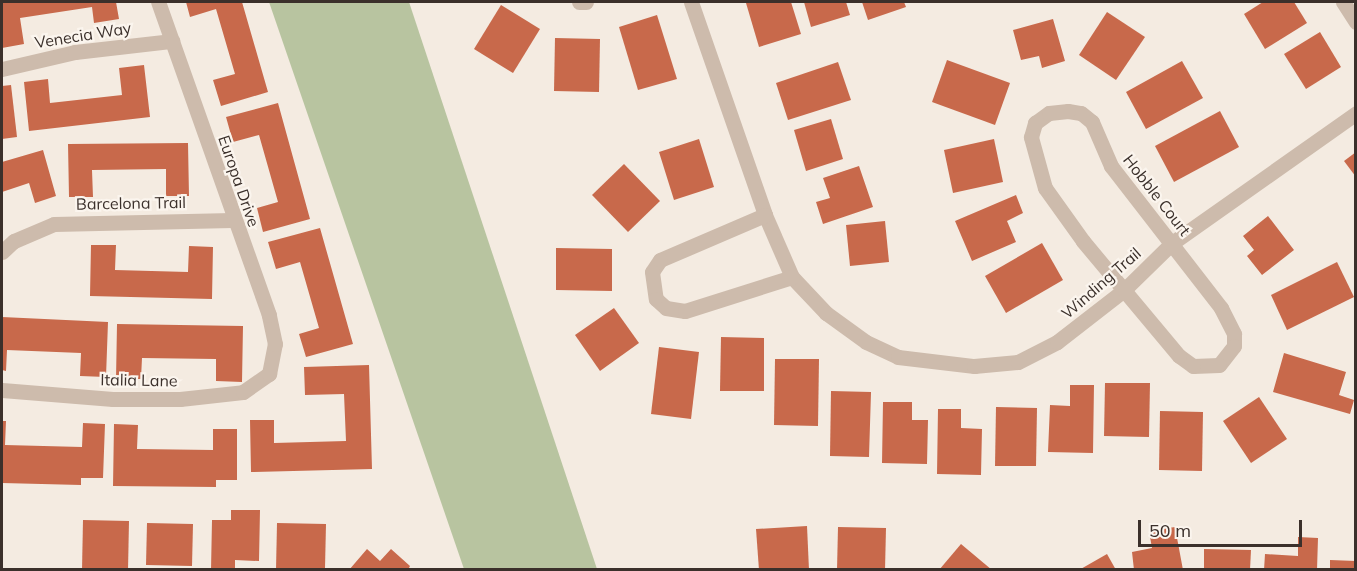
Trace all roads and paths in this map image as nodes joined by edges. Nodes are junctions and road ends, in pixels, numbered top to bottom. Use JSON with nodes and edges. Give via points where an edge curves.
{"nodes":[{"id":1,"x":158,"y":2,"type":"edge"},
{"id":2,"x":579,"y":2,"type":"edge"},
{"id":3,"x":585,"y":2,"type":"edge"},
{"id":4,"x":692,"y":2,"type":"edge"},
{"id":5,"x":1343,"y":2,"type":"edge"},
{"id":6,"x":1356,"y":22,"type":"edge"},
{"id":7,"x":172,"y":41,"type":"junction"},
{"id":8,"x":2,"y":69,"type":"edge"},
{"id":9,"x":1356,"y":113,"type":"edge"},
{"id":10,"x":765,"y":215,"type":"junction"},
{"id":11,"x":232,"y":220,"type":"junction"},
{"id":12,"x":1172,"y":243,"type":"junction"},
{"id":13,"x":2,"y":252,"type":"edge"},
{"id":14,"x":792,"y":277,"type":"junction"},
{"id":15,"x":1124,"y":290,"type":"junction"},
{"id":16,"x":269,"y":374,"type":"joint"},
{"id":17,"x":2,"y":390,"type":"edge"}],
"edges":[{"from":1,"to":7,"type":"street","name":"Europa Drive"},
{"from":2,"to":3,"type":"street"},
{"from":4,"to":10,"type":"street","name":"Winding Trail"},
{"from":5,"to":6,"type":"street"},
{"from":7,"to":8,"type":"street","name":"Venecia Way","via":[[75,52]]},
{"from":7,"to":11,"type":"street","name":"Europa Drive"},
{"from":9,"to":12,"type":"street","name":"Winding Trail"},
{"from":10,"to":14,"type":"street","name":"Winding Trail"},
{"from":10,"to":14,"type":"street","via":[[660,260],[652,272],[656,299],[666,308],[685,311]]},
{"from":11,"to":13,"type":"street","name":"Barcelona Trail","via":[[54,224],[14,241]]},
{"from":11,"to":16,"type":"street","name":"Europa Drive","via":[[269,315],[275,344]]},
{"from":12,"to":15,"type":"street","name":"Winding Trail"},
{"from":12,"to":15,"type":"street","name":"Hobble Court","via":[[1230,324],[1234,346],[1228,357],[1219,365],[1193,366],[1179,356]]},
{"from":12,"to":15,"type":"street","name":"Hobble Court","via":[[1111,166],[1092,122],[1081,112],[1049,113],[1035,123],[1031,137],[1046,188]]},
{"from":14,"to":15,"type":"street","name":"Winding Trail","via":[[826,312],[866,342],[898,357],[974,366],[1018,362],[1057,342]]},
{"from":16,"to":17,"type":"street","name":"Italia Lane","via":[[243,392],[180,399],[113,399]]}]}
